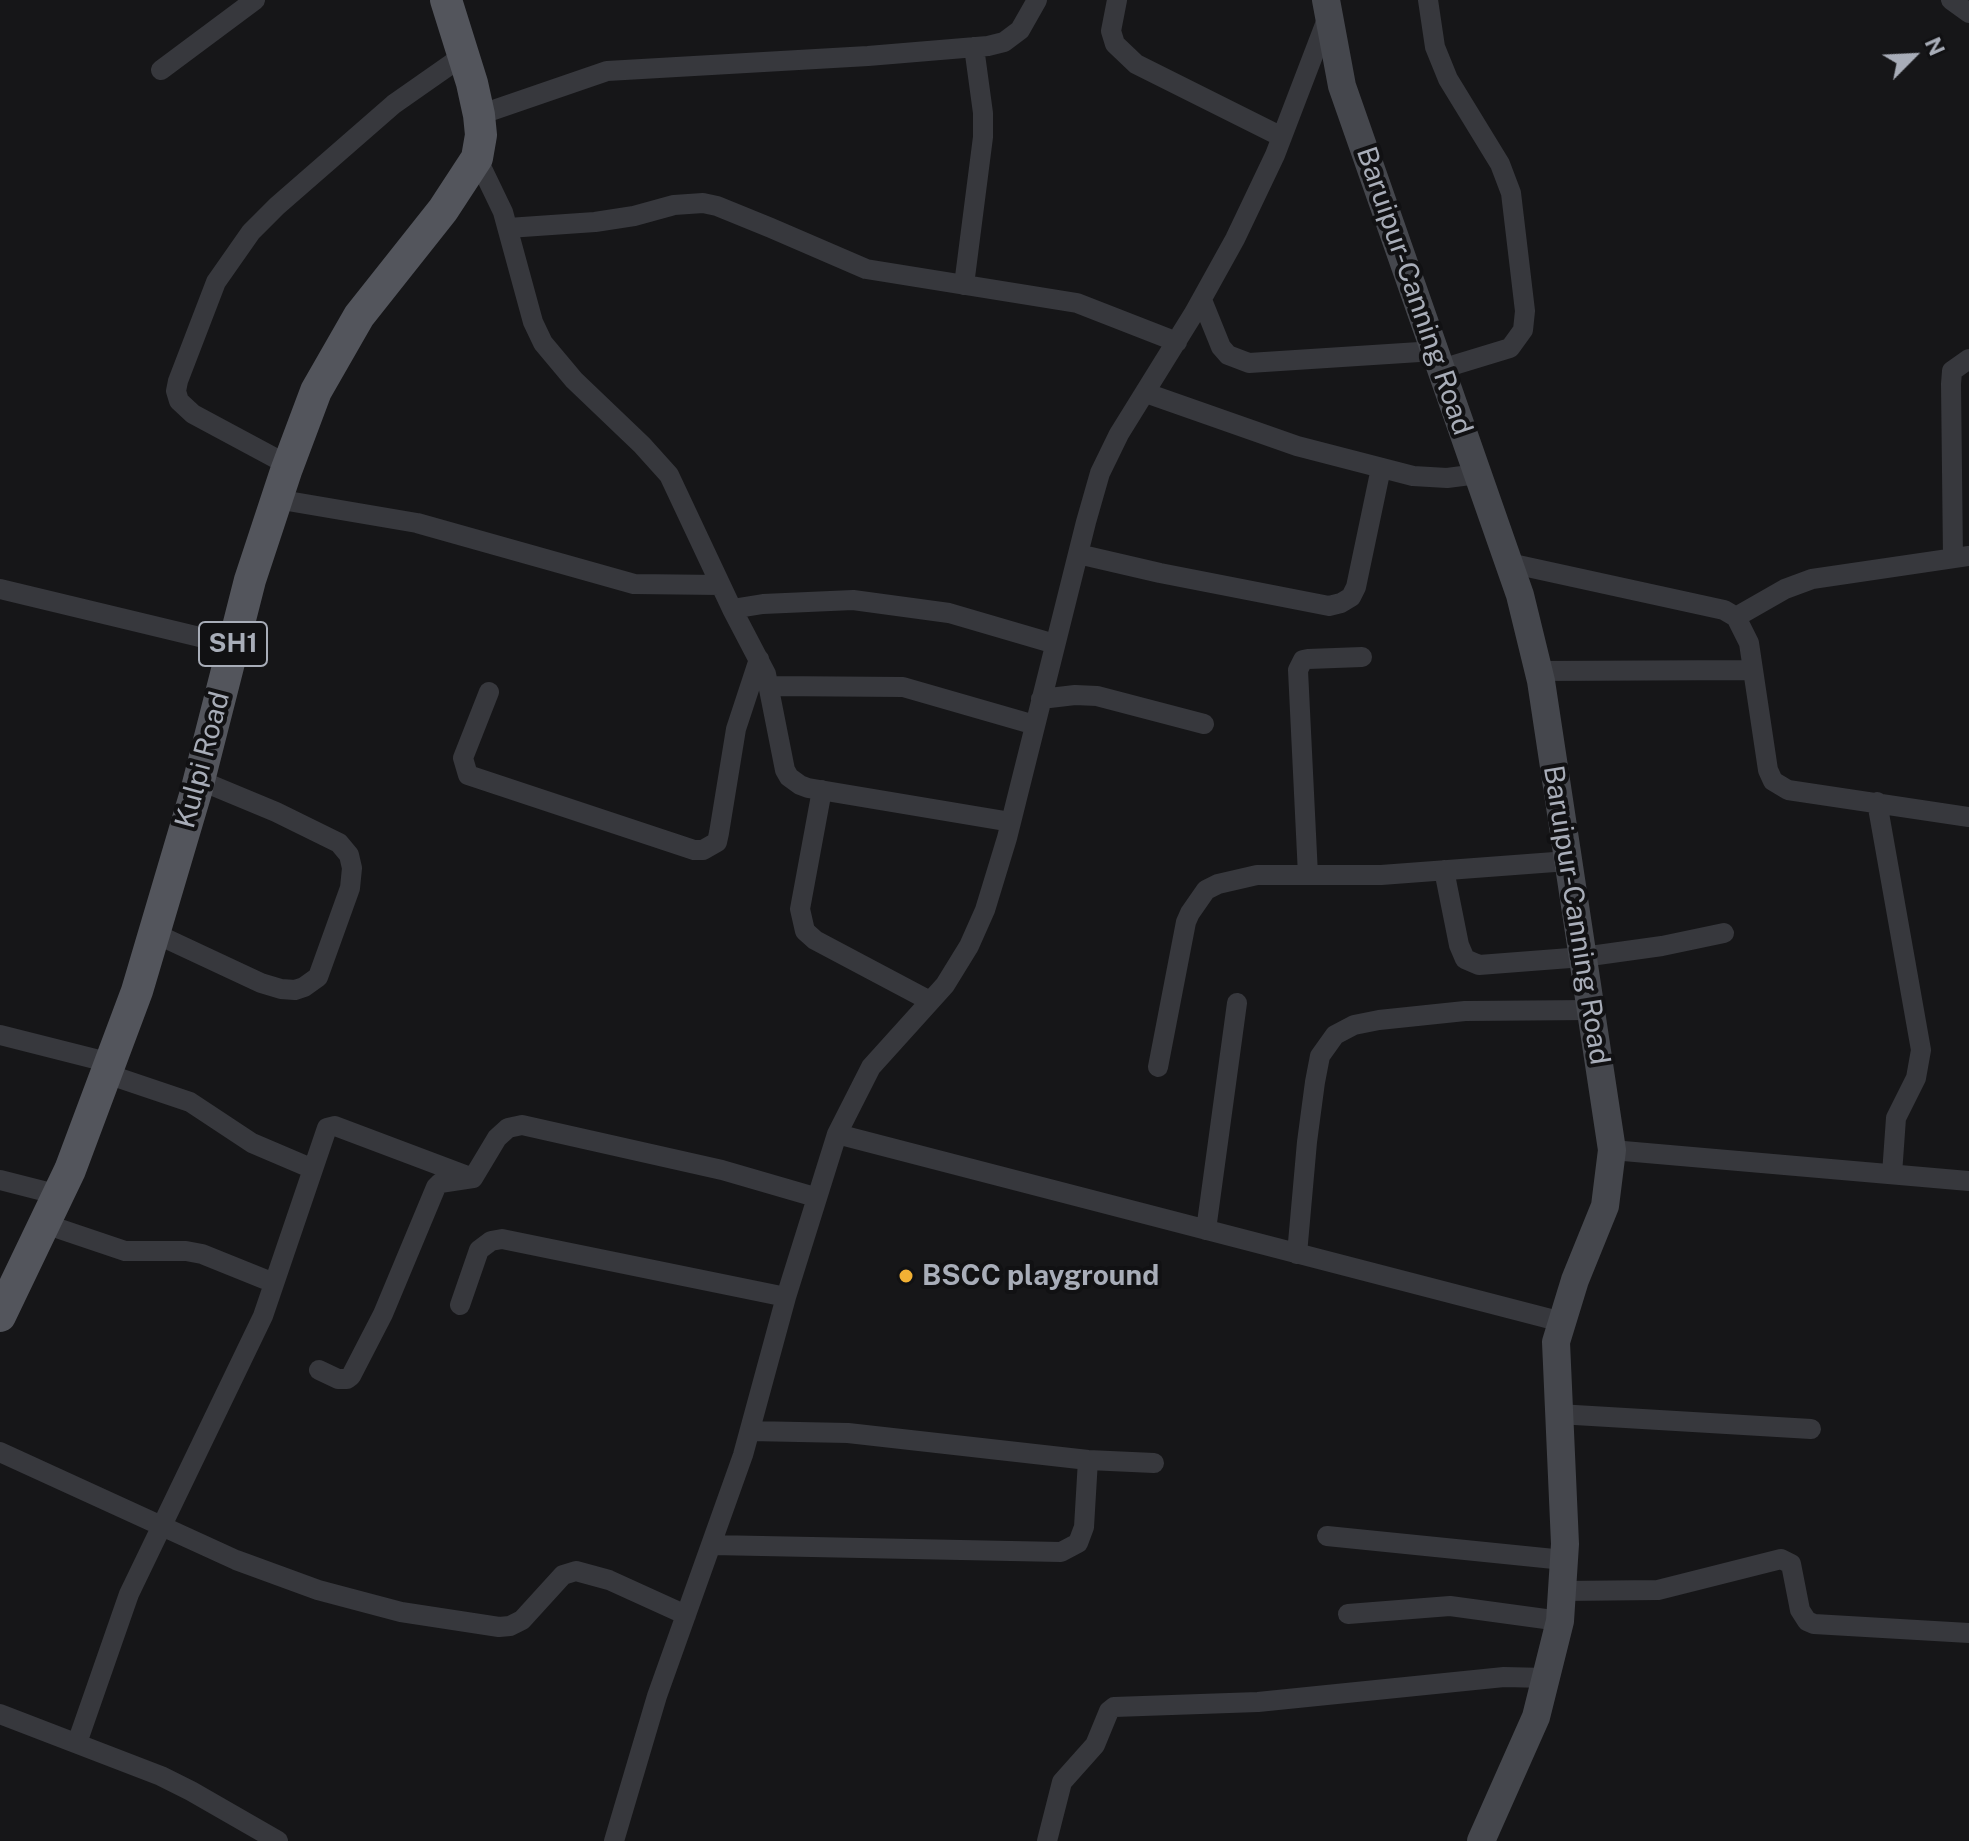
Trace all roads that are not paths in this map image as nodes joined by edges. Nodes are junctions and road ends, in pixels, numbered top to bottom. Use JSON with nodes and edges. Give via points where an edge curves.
{"nodes":[{"id":1,"x":255,"y":0,"type":"edge"},
{"id":2,"x":446,"y":0,"type":"edge"},
{"id":3,"x":1037,"y":0,"type":"edge"},
{"id":4,"x":1117,"y":0,"type":"edge"},
{"id":5,"x":1428,"y":0,"type":"edge"},
{"id":6,"x":1951,"y":0,"type":"edge"},
{"id":7,"x":1328,"y":7,"type":"edge"},
{"id":8,"x":229,"y":8,"type":"edge"},
{"id":9,"x":1969,"y":13,"type":"edge"},
{"id":10,"x":974,"y":47,"type":"junction"},
{"id":11,"x":464,"y":55,"type":"junction"},
{"id":12,"x":161,"y":70,"type":"dead end"},
{"id":13,"x":479,"y":115,"type":"junction"},
{"id":14,"x":1282,"y":137,"type":"junction"},
{"id":15,"x":477,"y":158,"type":"junction"},
{"id":16,"x":508,"y":228,"type":"junction"},
{"id":17,"x":964,"y":285,"type":"junction"},
{"id":18,"x":1202,"y":300,"type":"junction"},
{"id":19,"x":1177,"y":342,"type":"junction"},
{"id":20,"x":1969,"y":359,"type":"edge"},
{"id":21,"x":1438,"y":360,"type":"junction"},
{"id":22,"x":1146,"y":393,"type":"junction"},
{"id":23,"x":288,"y":465,"type":"junction"},
{"id":24,"x":1381,"y":468,"type":"junction"},
{"id":25,"x":1478,"y":474,"type":"junction"},
{"id":26,"x":276,"y":499,"type":"junction"},
{"id":27,"x":1078,"y":554,"type":"junction"},
{"id":28,"x":1961,"y":557,"type":"edge"},
{"id":29,"x":1509,"y":563,"type":"junction"},
{"id":30,"x":720,"y":585,"type":"junction"},
{"id":31,"x":0,"y":589,"type":"edge"},
{"id":32,"x":732,"y":609,"type":"junction"},
{"id":33,"x":1736,"y":617,"type":"junction"},
{"id":34,"x":1055,"y":644,"type":"junction"},
{"id":35,"x":233,"y":645,"type":"junction"},
{"id":36,"x":1362,"y":657,"type":"dead end"},
{"id":37,"x":759,"y":659,"type":"junction"},
{"id":38,"x":1752,"y":670,"type":"junction"},
{"id":39,"x":1538,"y":671,"type":"junction"},
{"id":40,"x":770,"y":686,"type":"junction"},
{"id":41,"x":489,"y":692,"type":"dead end"},
{"id":42,"x":1041,"y":699,"type":"junction"},
{"id":43,"x":1204,"y":724,"type":"dead end"},
{"id":44,"x":1035,"y":725,"type":"junction"},
{"id":45,"x":199,"y":780,"type":"junction"},
{"id":46,"x":822,"y":790,"type":"junction"},
{"id":47,"x":1877,"y":802,"type":"junction"},
{"id":48,"x":1969,"y":817,"type":"edge"},
{"id":49,"x":1011,"y":822,"type":"junction"},
{"id":50,"x":1568,"y":861,"type":"junction"},
{"id":51,"x":1444,"y":870,"type":"junction"},
{"id":52,"x":1308,"y":875,"type":"junction"},
{"id":53,"x":154,"y":933,"type":"junction"},
{"id":54,"x":1724,"y":933,"type":"dead end"},
{"id":55,"x":1583,"y":957,"type":"junction"},
{"id":56,"x":930,"y":1001,"type":"junction"},
{"id":57,"x":1237,"y":1003,"type":"dead end"},
{"id":58,"x":1590,"y":1010,"type":"junction"},
{"id":59,"x":0,"y":1035,"type":"edge"},
{"id":60,"x":1158,"y":1067,"type":"dead end"},
{"id":61,"x":109,"y":1068,"type":"junction"},
{"id":62,"x":837,"y":1134,"type":"junction"},
{"id":63,"x":1612,"y":1150,"type":"junction"},
{"id":64,"x":313,"y":1169,"type":"junction"},
{"id":65,"x":1892,"y":1174,"type":"junction"},
{"id":66,"x":473,"y":1178,"type":"junction"},
{"id":67,"x":0,"y":1180,"type":"edge"},
{"id":68,"x":1969,"y":1181,"type":"edge"},
{"id":69,"x":815,"y":1197,"type":"junction"},
{"id":70,"x":52,"y":1209,"type":"junction"},
{"id":71,"x":1206,"y":1230,"type":"junction"},
{"id":72,"x":1297,"y":1254,"type":"junction"},
{"id":73,"x":274,"y":1283,"type":"junction"},
{"id":74,"x":786,"y":1297,"type":"junction"},
{"id":75,"x":460,"y":1305,"type":"dead end"},
{"id":76,"x":0,"y":1316,"type":"edge"},
{"id":77,"x":1562,"y":1322,"type":"junction"},
{"id":78,"x":319,"y":1370,"type":"dead end"},
{"id":79,"x":1558,"y":1414,"type":"junction"},
{"id":80,"x":1811,"y":1429,"type":"dead end"},
{"id":81,"x":750,"y":1431,"type":"junction"},
{"id":82,"x":0,"y":1452,"type":"edge"},
{"id":83,"x":1088,"y":1460,"type":"junction"},
{"id":84,"x":1154,"y":1463,"type":"dead end"},
{"id":85,"x":161,"y":1527,"type":"junction"},
{"id":86,"x":1327,"y":1536,"type":"dead end"},
{"id":87,"x":712,"y":1545,"type":"junction"},
{"id":88,"x":1564,"y":1560,"type":"junction"},
{"id":89,"x":1562,"y":1591,"type":"junction"},
{"id":90,"x":1348,"y":1614,"type":"dead end"},
{"id":91,"x":686,"y":1615,"type":"junction"},
{"id":92,"x":1560,"y":1621,"type":"junction"},
{"id":93,"x":1969,"y":1633,"type":"edge"},
{"id":94,"x":1546,"y":1678,"type":"junction"},
{"id":95,"x":0,"y":1714,"type":"edge"},
{"id":96,"x":77,"y":1743,"type":"junction"},
{"id":97,"x":255,"y":1835,"type":"edge"},
{"id":98,"x":278,"y":1841,"type":"edge"},
{"id":99,"x":614,"y":1841,"type":"edge"},
{"id":100,"x":1047,"y":1841,"type":"edge"},
{"id":101,"x":1481,"y":1841,"type":"edge"}],
"edges":[{"from":1,"to":8,"type":"street"},
{"from":2,"to":11,"type":"main road","name":"Kulpi Road","number":"SH1"},
{"from":3,"to":10,"type":"street","via":[[1014,36]]},
{"from":4,"to":14,"type":"street","via":[[1111,31],[1115,44],[1136,64]]},
{"from":5,"to":21,"type":"street","via":[[1435,47],[1448,79],[1500,164],[1511,193],[1525,311],[1523,330],[1510,348]]},
{"from":6,"to":9,"type":"street"},
{"from":7,"to":14,"type":"street"},
{"from":7,"to":21,"type":"main road","name":"Baruipur-Canning Road","via":[[1342,86]]},
{"from":8,"to":12,"type":"street"},
{"from":10,"to":13,"type":"street","via":[[607,71]]},
{"from":10,"to":17,"type":"street","via":[[983,137]]},
{"from":11,"to":13,"type":"main road","name":"Kulpi Road","number":"SH1"},
{"from":11,"to":23,"type":"street","via":[[394,104],[277,206],[251,232],[216,282],[178,381],[179,401],[193,414]]},
{"from":13,"to":15,"type":"main road","name":"Kulpi Road","number":"SH1"},
{"from":14,"to":18,"type":"street"},
{"from":15,"to":16,"type":"street"},
{"from":15,"to":23,"type":"main road","name":"Kulpi Road","number":"SH1","via":[[359,316],[316,391]]},
{"from":16,"to":17,"type":"street","via":[[595,222],[703,203],[866,269]]},
{"from":16,"to":30,"type":"street","via":[[543,343],[669,475]]},
{"from":17,"to":19,"type":"street","via":[[1088,306]]},
{"from":18,"to":19,"type":"street"},
{"from":18,"to":21,"type":"street","via":[[1221,347],[1238,361]]},
{"from":19,"to":22,"type":"street"},
{"from":20,"to":28,"type":"street","via":[[1952,371],[1951,384]]},
{"from":21,"to":25,"type":"main road","name":"Baruipur-Canning Road"},
{"from":22,"to":24,"type":"street","via":[[1297,446]]},
{"from":22,"to":27,"type":"street","via":[[1100,473]]},
{"from":23,"to":26,"type":"main road","name":"Kulpi Road","number":"SH1"},
{"from":24,"to":25,"type":"street","via":[[1428,478]]},
{"from":24,"to":27,"type":"street","via":[[1356,587],[1341,603],[1329,606]]},
{"from":25,"to":29,"type":"main road","name":"Baruipur-Canning Road"},
{"from":26,"to":30,"type":"street","via":[[417,523],[634,584]]},
{"from":26,"to":35,"type":"main road","name":"Kulpi Road","number":"SH1"},
{"from":27,"to":34,"type":"street"},
{"from":28,"to":33,"type":"street","via":[[1812,579]]},
{"from":29,"to":33,"type":"street","via":[[1724,610]]},
{"from":29,"to":39,"type":"main road","name":"Baruipur-Canning Road"},
{"from":30,"to":32,"type":"street"},
{"from":31,"to":35,"type":"street"},
{"from":32,"to":34,"type":"street","via":[[853,600],[949,613]]},
{"from":32,"to":37,"type":"street"},
{"from":33,"to":38,"type":"street","via":[[1749,643]]},
{"from":34,"to":42,"type":"street"},
{"from":35,"to":45,"type":"main road","name":"Kulpi Road","number":"SH1"},
{"from":36,"to":52,"type":"street","via":[[1303,660],[1298,670]]},
{"from":37,"to":40,"type":"street"},
{"from":37,"to":41,"type":"street","via":[[736,729],[717,842],[703,850],[468,775],[463,758]]},
{"from":38,"to":39,"type":"street"},
{"from":38,"to":47,"type":"street","via":[[1773,781],[1788,790]]},
{"from":39,"to":50,"type":"main road","name":"Baruipur-Canning Road"},
{"from":40,"to":44,"type":"street","via":[[903,687]]},
{"from":40,"to":46,"type":"street","via":[[785,770],[800,785]]},
{"from":42,"to":43,"type":"street","via":[[1097,696]]},
{"from":42,"to":44,"type":"street"},
{"from":44,"to":49,"type":"street"},
{"from":45,"to":53,"type":"main road","name":"Kulpi Road","number":"SH1"},
{"from":45,"to":53,"type":"street","via":[[339,843],[352,868],[347,898],[318,977],[295,990],[261,983]]},
{"from":46,"to":49,"type":"street"},
{"from":46,"to":56,"type":"street","via":[[800,909],[805,931]]},
{"from":47,"to":48,"type":"street"},
{"from":47,"to":65,"type":"street","via":[[1920,1040],[1916,1078],[1896,1118]]},
{"from":49,"to":56,"type":"street","via":[[969,946]]},
{"from":50,"to":51,"type":"street"},
{"from":50,"to":55,"type":"main road","name":"Baruipur-Canning Road"},
{"from":51,"to":52,"type":"street"},
{"from":51,"to":55,"type":"street","via":[[1465,959],[1479,965]]},
{"from":52,"to":60,"type":"street","via":[[1257,875],[1206,890],[1186,922]]},
{"from":53,"to":61,"type":"main road","name":"Kulpi Road","number":"SH1"},
{"from":54,"to":55,"type":"street"},
{"from":55,"to":58,"type":"main road","name":"Baruipur-Canning Road"},
{"from":56,"to":62,"type":"street","via":[[871,1067]]},
{"from":57,"to":71,"type":"street"},
{"from":58,"to":63,"type":"main road","name":"Baruipur-Canning Road"},
{"from":58,"to":72,"type":"street","via":[[1436,1014],[1354,1025],[1335,1035],[1320,1056],[1315,1082]]},
{"from":59,"to":61,"type":"street"},
{"from":61,"to":64,"type":"street","via":[[190,1102],[252,1143]]},
{"from":61,"to":70,"type":"main road","name":"Kulpi Road","number":"SH1"},
{"from":62,"to":69,"type":"street"},
{"from":62,"to":71,"type":"street"},
{"from":63,"to":65,"type":"street"},
{"from":63,"to":77,"type":"main road","name":"Baruipur-Canning Road","via":[[1605,1206]]},
{"from":64,"to":66,"type":"street","via":[[332,1126]]},
{"from":64,"to":73,"type":"street"},
{"from":65,"to":68,"type":"street"},
{"from":66,"to":69,"type":"street","via":[[497,1138],[522,1125],[722,1170]]},
{"from":66,"to":78,"type":"street","via":[[436,1187],[351,1376],[338,1379]]},
{"from":67,"to":70,"type":"street"},
{"from":69,"to":74,"type":"street"},
{"from":70,"to":73,"type":"street","via":[[125,1251],[202,1254]]},
{"from":70,"to":76,"type":"main road","name":"Kulpi Road","number":"SH1"},
{"from":71,"to":72,"type":"street"},
{"from":72,"to":77,"type":"street"},
{"from":73,"to":85,"type":"street"},
{"from":74,"to":75,"type":"street","via":[[502,1239],[479,1250]]},
{"from":74,"to":81,"type":"street"},
{"from":77,"to":79,"type":"main road","name":"Baruipur-Canning Road","via":[[1556,1342]]},
{"from":79,"to":80,"type":"street"},
{"from":79,"to":88,"type":"main road","name":"Baruipur-Canning Road"},
{"from":81,"to":83,"type":"street","via":[[848,1433]]},
{"from":81,"to":87,"type":"street"},
{"from":82,"to":85,"type":"street"},
{"from":83,"to":84,"type":"street"},
{"from":83,"to":87,"type":"street","via":[[1084,1527],[1078,1543],[1061,1552]]},
{"from":85,"to":91,"type":"street","via":[[318,1590],[401,1612],[510,1626],[563,1575],[576,1571]]},
{"from":85,"to":96,"type":"street","via":[[129,1594]]},
{"from":86,"to":88,"type":"street"},
{"from":87,"to":91,"type":"street"},
{"from":88,"to":89,"type":"main road","name":"Baruipur-Canning Road"},
{"from":89,"to":92,"type":"main road","name":"Baruipur-Canning Road"},
{"from":89,"to":93,"type":"street","via":[[1658,1590],[1781,1559],[1791,1564],[1800,1610],[1814,1624]]},
{"from":90,"to":92,"type":"street","via":[[1450,1606]]},
{"from":91,"to":99,"type":"street"},
{"from":92,"to":94,"type":"main road","name":"Baruipur-Canning Road"},
{"from":94,"to":100,"type":"street","via":[[1504,1677],[1258,1702],[1114,1707],[1098,1741],[1062,1782]]},
{"from":94,"to":101,"type":"main road","name":"Baruipur-Canning Road","via":[[1536,1717]]},
{"from":95,"to":96,"type":"street"},
{"from":96,"to":97,"type":"street","via":[[191,1791]]},
{"from":97,"to":98,"type":"street"}]}
